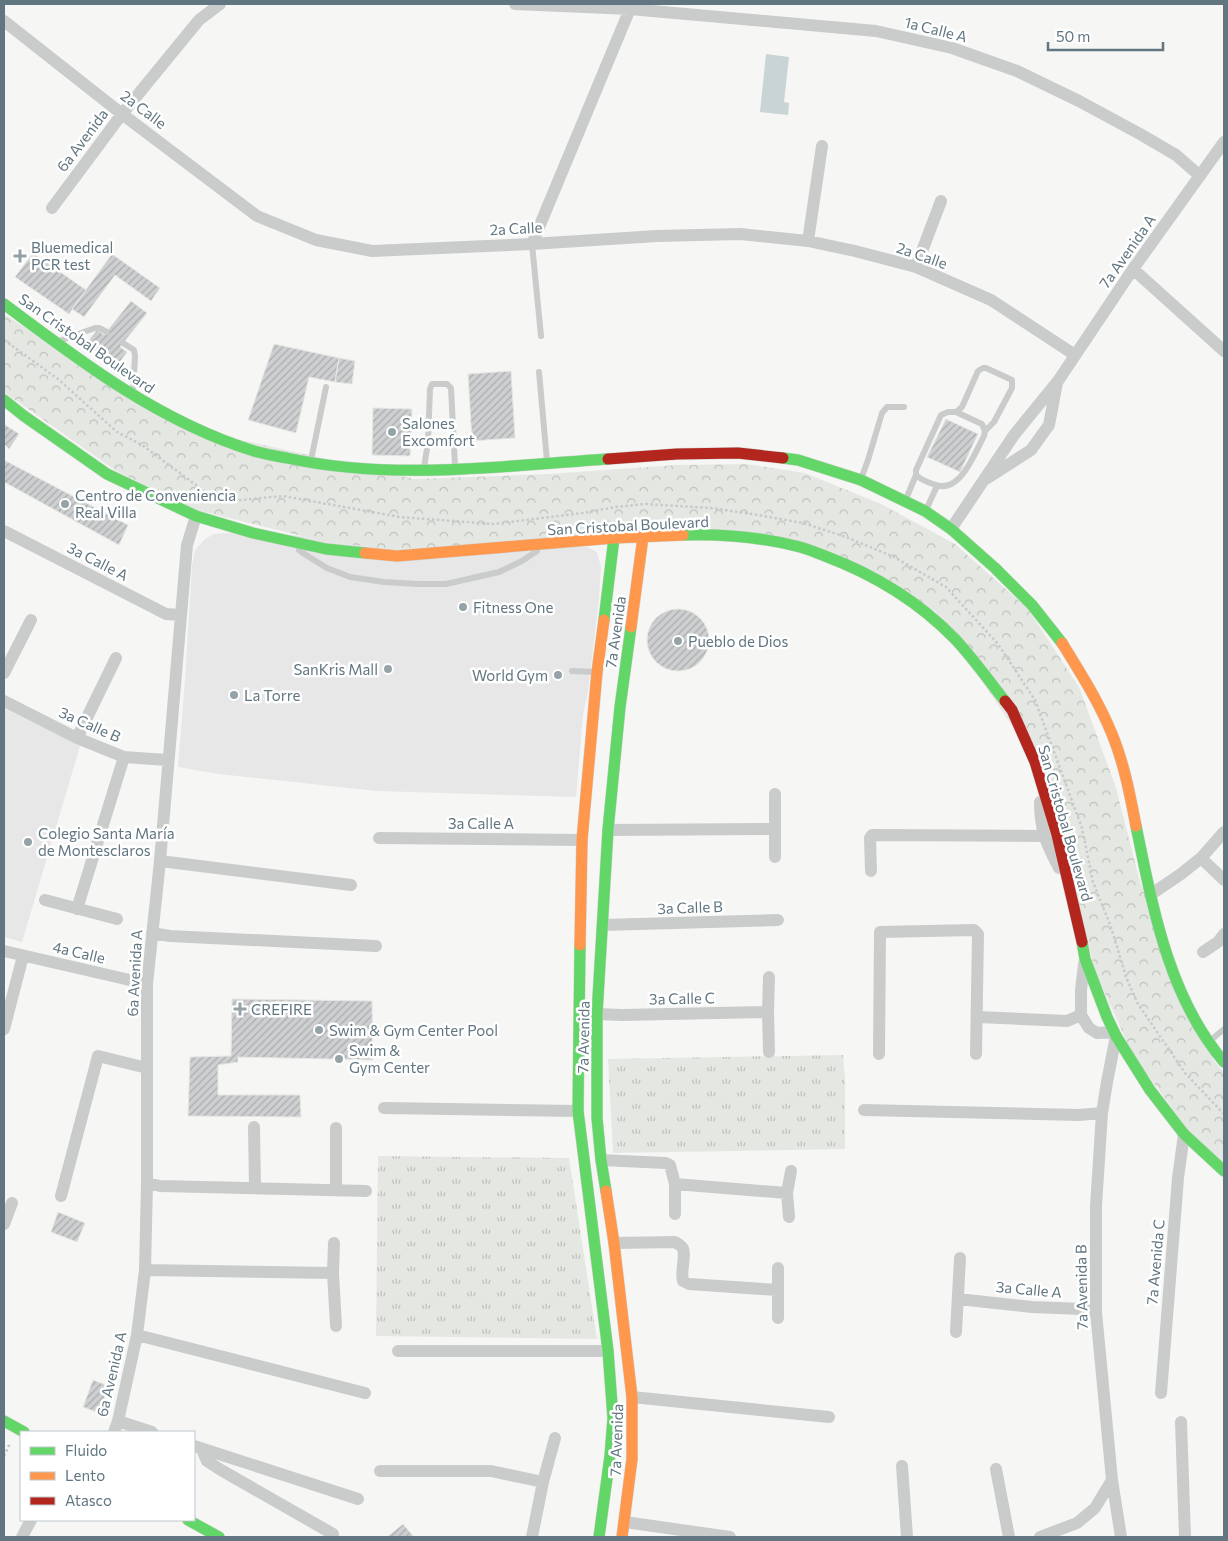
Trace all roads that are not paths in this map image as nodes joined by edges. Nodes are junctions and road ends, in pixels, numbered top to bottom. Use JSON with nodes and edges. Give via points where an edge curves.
{"nodes":[{"id":1,"x":220,"y":4,"type":"edge"},
{"id":2,"x":515,"y":4,"type":"edge"},
{"id":3,"x":532,"y":4,"type":"edge"},
{"id":4,"x":631,"y":6,"type":"edge"},
{"id":5,"x":4,"y":21,"type":"edge"},
{"id":6,"x":122,"y":114,"type":"junction"},
{"id":7,"x":1224,"y":142,"type":"edge"},
{"id":8,"x":822,"y":146,"type":"dead end"},
{"id":9,"x":1200,"y":176,"type":"junction"},
{"id":10,"x":941,"y":201,"type":"dead end"},
{"id":11,"x":52,"y":208,"type":"dead end"},
{"id":12,"x":808,"y":241,"type":"junction"},
{"id":13,"x":532,"y":244,"type":"junction"},
{"id":14,"x":916,"y":267,"type":"junction"},
{"id":15,"x":1133,"y":269,"type":"junction"},
{"id":16,"x":4,"y":304,"type":"edge"},
{"id":17,"x":107,"y":332,"type":"dead end"},
{"id":18,"x":541,"y":336,"type":"dead end"},
{"id":19,"x":55,"y":342,"type":"junction"},
{"id":20,"x":123,"y":343,"type":"dead end"},
{"id":21,"x":1224,"y":351,"type":"edge"},
{"id":22,"x":1075,"y":355,"type":"junction"},
{"id":23,"x":539,"y":372,"type":"dead end"},
{"id":24,"x":1058,"y":381,"type":"junction"},
{"id":25,"x":326,"y":386,"type":"dead end"},
{"id":26,"x":133,"y":396,"type":"junction"},
{"id":27,"x":4,"y":400,"type":"edge"},
{"id":28,"x":904,"y":407,"type":"dead end"},
{"id":29,"x":956,"y":412,"type":"junction"},
{"id":30,"x":985,"y":431,"type":"junction"},
{"id":31,"x":428,"y":442,"type":"junction"},
{"id":32,"x":454,"y":442,"type":"junction"},
{"id":33,"x":547,"y":462,"type":"junction"},
{"id":34,"x":310,"y":464,"type":"junction"},
{"id":35,"x":455,"y":468,"type":"junction"},
{"id":36,"x":424,"y":469,"type":"junction"},
{"id":37,"x":916,"y":475,"type":"junction"},
{"id":38,"x":861,"y":480,"type":"junction"},
{"id":39,"x":982,"y":482,"type":"junction"},
{"id":40,"x":937,"y":486,"type":"junction"},
{"id":41,"x":906,"y":502,"type":"junction"},
{"id":42,"x":925,"y":511,"type":"junction"},
{"id":43,"x":196,"y":516,"type":"junction"},
{"id":44,"x":951,"y":529,"type":"junction"},
{"id":45,"x":4,"y":531,"type":"edge"},
{"id":46,"x":642,"y":537,"type":"junction"},
{"id":47,"x":614,"y":538,"type":"junction"},
{"id":48,"x":289,"y":540,"type":"junction"},
{"id":49,"x":548,"y":544,"type":"junction"},
{"id":50,"x":180,"y":615,"type":"junction"},
{"id":51,"x":31,"y":620,"type":"dead end"},
{"id":52,"x":116,"y":658,"type":"dead end"},
{"id":53,"x":572,"y":671,"type":"dead end"},
{"id":54,"x":597,"y":672,"type":"junction"},
{"id":55,"x":4,"y":673,"type":"edge"},
{"id":56,"x":4,"y":701,"type":"edge"},
{"id":57,"x":607,"y":706,"type":"junction"},
{"id":58,"x":77,"y":738,"type":"junction"},
{"id":59,"x":124,"y":758,"type":"junction"},
{"id":60,"x":167,"y":760,"type":"junction"},
{"id":61,"x":1040,"y":782,"type":"junction"},
{"id":62,"x":775,"y":794,"type":"dead end"},
{"id":63,"x":775,"y":829,"type":"junction"},
{"id":64,"x":608,"y":830,"type":"junction"},
{"id":65,"x":1224,"y":832,"type":"edge"},
{"id":66,"x":1043,"y":836,"type":"junction"},
{"id":67,"x":379,"y":838,"type":"dead end"},
{"id":68,"x":582,"y":840,"type":"junction"},
{"id":69,"x":776,"y":856,"type":"dead end"},
{"id":70,"x":1201,"y":858,"type":"junction"},
{"id":71,"x":160,"y":861,"type":"junction"},
{"id":72,"x":871,"y":871,"type":"dead end"},
{"id":73,"x":1224,"y":880,"type":"edge"},
{"id":74,"x":351,"y":884,"type":"dead end"},
{"id":75,"x":1070,"y":886,"type":"junction"},
{"id":76,"x":1150,"y":895,"type":"junction"},
{"id":77,"x":45,"y":900,"type":"dead end"},
{"id":78,"x":77,"y":909,"type":"junction"},
{"id":79,"x":117,"y":919,"type":"dead end"},
{"id":80,"x":778,"y":920,"type":"dead end"},
{"id":81,"x":602,"y":925,"type":"junction"},
{"id":82,"x":152,"y":933,"type":"junction"},
{"id":83,"x":1224,"y":934,"type":"edge"},
{"id":84,"x":376,"y":946,"type":"dead end"},
{"id":85,"x":4,"y":951,"type":"edge"},
{"id":86,"x":1203,"y":952,"type":"dead end"},
{"id":87,"x":23,"y":956,"type":"junction"},
{"id":88,"x":1084,"y":959,"type":"junction"},
{"id":89,"x":769,"y":977,"type":"dead end"},
{"id":90,"x":147,"y":984,"type":"junction"},
{"id":91,"x":768,"y":1012,"type":"junction"},
{"id":92,"x":598,"y":1014,"type":"junction"},
{"id":93,"x":1081,"y":1015,"type":"junction"},
{"id":94,"x":978,"y":1016,"type":"junction"},
{"id":95,"x":4,"y":1029,"type":"edge"},
{"id":96,"x":1224,"y":1029,"type":"edge"},
{"id":97,"x":1115,"y":1034,"type":"junction"},
{"id":98,"x":1208,"y":1043,"type":"junction"},
{"id":99,"x":769,"y":1052,"type":"dead end"},
{"id":100,"x":878,"y":1054,"type":"dead end"},
{"id":101,"x":976,"y":1054,"type":"dead end"},
{"id":102,"x":1224,"y":1062,"type":"edge"},
{"id":103,"x":147,"y":1068,"type":"junction"},
{"id":104,"x":384,"y":1108,"type":"dead end"},
{"id":105,"x":864,"y":1110,"type":"dead end"},
{"id":106,"x":578,"y":1111,"type":"junction"},
{"id":107,"x":1102,"y":1113,"type":"junction"},
{"id":108,"x":254,"y":1127,"type":"dead end"},
{"id":109,"x":336,"y":1128,"type":"dead end"},
{"id":110,"x":1184,"y":1134,"type":"junction"},
{"id":111,"x":602,"y":1160,"type":"junction"},
{"id":112,"x":791,"y":1171,"type":"dead end"},
{"id":113,"x":1224,"y":1171,"type":"edge"},
{"id":114,"x":147,"y":1183,"type":"junction"},
{"id":115,"x":675,"y":1184,"type":"junction"},
{"id":116,"x":255,"y":1188,"type":"junction"},
{"id":117,"x":336,"y":1190,"type":"junction"},
{"id":118,"x":366,"y":1191,"type":"dead end"},
{"id":119,"x":788,"y":1193,"type":"junction"},
{"id":120,"x":61,"y":1196,"type":"dead end"},
{"id":121,"x":12,"y":1203,"type":"dead end"},
{"id":122,"x":675,"y":1214,"type":"dead end"},
{"id":123,"x":789,"y":1217,"type":"dead end"},
{"id":124,"x":4,"y":1224,"type":"edge"},
{"id":125,"x":334,"y":1243,"type":"dead end"},
{"id":126,"x":614,"y":1243,"type":"junction"},
{"id":127,"x":960,"y":1258,"type":"dead end"},
{"id":128,"x":778,"y":1268,"type":"dead end"},
{"id":129,"x":145,"y":1270,"type":"junction"},
{"id":130,"x":333,"y":1273,"type":"junction"},
{"id":131,"x":777,"y":1290,"type":"junction"},
{"id":132,"x":958,"y":1299,"type":"junction"},
{"id":133,"x":1096,"y":1312,"type":"junction"},
{"id":134,"x":778,"y":1318,"type":"dead end"},
{"id":135,"x":336,"y":1326,"type":"dead end"},
{"id":136,"x":956,"y":1332,"type":"dead end"},
{"id":137,"x":137,"y":1335,"type":"junction"},
{"id":138,"x":398,"y":1351,"type":"dead end"},
{"id":139,"x":608,"y":1351,"type":"junction"},
{"id":140,"x":365,"y":1393,"type":"dead end"},
{"id":141,"x":1161,"y":1393,"type":"dead end"},
{"id":142,"x":632,"y":1397,"type":"junction"},
{"id":143,"x":829,"y":1417,"type":"dead end"},
{"id":144,"x":4,"y":1421,"type":"edge"},
{"id":145,"x":1181,"y":1422,"type":"dead end"},
{"id":146,"x":116,"y":1427,"type":"edge"},
{"id":147,"x":22,"y":1431,"type":"edge"},
{"id":148,"x":145,"y":1431,"type":"edge"},
{"id":149,"x":555,"y":1438,"type":"dead end"},
{"id":150,"x":198,"y":1447,"type":"edge"},
{"id":151,"x":902,"y":1466,"type":"dead end"},
{"id":152,"x":996,"y":1470,"type":"dead end"},
{"id":153,"x":380,"y":1471,"type":"dead end"},
{"id":154,"x":1112,"y":1480,"type":"junction"},
{"id":155,"x":543,"y":1482,"type":"junction"},
{"id":156,"x":358,"y":1499,"type":"dead end"},
{"id":157,"x":30,"y":1521,"type":"edge"},
{"id":158,"x":190,"y":1521,"type":"edge"},
{"id":159,"x":625,"y":1522,"type":"junction"},
{"id":160,"x":333,"y":1534,"type":"dead end"},
{"id":161,"x":22,"y":1537,"type":"edge"},
{"id":162,"x":219,"y":1537,"type":"edge"},
{"id":163,"x":532,"y":1537,"type":"edge"},
{"id":164,"x":599,"y":1537,"type":"edge"},
{"id":165,"x":622,"y":1537,"type":"edge"},
{"id":166,"x":730,"y":1537,"type":"edge"},
{"id":167,"x":907,"y":1537,"type":"edge"},
{"id":168,"x":1009,"y":1537,"type":"edge"},
{"id":169,"x":1040,"y":1537,"type":"edge"},
{"id":170,"x":1121,"y":1537,"type":"edge"},
{"id":171,"x":1185,"y":1537,"type":"edge"}],
"edges":[{"from":1,"to":6,"type":"street","name":"6a Avenida","via":[[199,20]]},
{"from":2,"to":3,"type":"street","name":"1a Calle A"},
{"from":3,"to":4,"type":"street","name":"1a Calle A"},
{"from":4,"to":9,"type":"street","name":"1a Calle A","via":[[876,31],[952,48],[1017,70],[1080,101],[1176,155]]},
{"from":4,"to":13,"type":"street"},
{"from":5,"to":6,"type":"street","name":"2a Calle"},
{"from":6,"to":11,"type":"street","name":"6a Avenida"},
{"from":6,"to":13,"type":"street","name":"2a Calle","via":[[257,216],[316,240],[372,251]]},
{"from":7,"to":9,"type":"street","name":"7a Avenida A"},
{"from":8,"to":12,"type":"street"},
{"from":9,"to":15,"type":"street","name":"7a Avenida A"},
{"from":10,"to":14,"type":"street"},
{"from":12,"to":13,"type":"street","name":"2a Calle","via":[[740,234]]},
{"from":12,"to":14,"type":"street","name":"2a Calle"},
{"from":13,"to":18,"type":"lane"},
{"from":14,"to":22,"type":"street","name":"2a Calle","via":[[992,300]]},
{"from":15,"to":21,"type":"street"},
{"from":15,"to":22,"type":"street","name":"7a Avenida A"},
{"from":16,"to":19,"type":"main road","name":"San Cristobal Boulevard"},
{"from":17,"to":19,"type":"lane","via":[[95,328]]},
{"from":19,"to":26,"type":"main road","name":"San Cristobal Boulevard"},
{"from":20,"to":26,"type":"lane","via":[[134,350],[136,356]]},
{"from":22,"to":24,"type":"street","name":"7a Avenida A"},
{"from":23,"to":33,"type":"lane"},
{"from":24,"to":39,"type":"street","name":"7a Avenida A","via":[[1014,435]]},
{"from":24,"to":39,"type":"street","name":"7a Avenida A","via":[[1049,425],[1031,450]]},
{"from":25,"to":34,"type":"lane"},
{"from":26,"to":34,"type":"main road","name":"San Cristobal Boulevard","via":[[214,436],[254,451]]},
{"from":27,"to":43,"type":"main road","name":"San Cristobal Boulevard","via":[[107,474]]},
{"from":28,"to":38,"type":"lane","via":[[887,407],[882,413]]},
{"from":29,"to":30,"type":"lane","via":[[982,424]]},
{"from":29,"to":30,"type":"lane","via":[[962,407],[982,368],[1012,380],[1012,388],[994,422]]},
{"from":29,"to":37,"type":"lane","via":[[941,415]]},
{"from":30,"to":40,"type":"lane","via":[[961,477],[951,484]]},
{"from":31,"to":32,"type":"lane"},
{"from":31,"to":32,"type":"lane","via":[[430,389],[432,384],[446,384],[451,388]]},
{"from":31,"to":36,"type":"lane"},
{"from":32,"to":35,"type":"lane"},
{"from":33,"to":35,"type":"main road","name":"San Cristobal Boulevard"},
{"from":33,"to":38,"type":"main road","name":"San Cristobal Boulevard","via":[[677,454],[738,454],[798,460]]},
{"from":34,"to":36,"type":"main road","name":"San Cristobal Boulevard"},
{"from":35,"to":36,"type":"main road","name":"San Cristobal Boulevard"},
{"from":37,"to":40,"type":"lane"},
{"from":37,"to":41,"type":"lane"},
{"from":38,"to":41,"type":"main road","name":"San Cristobal Boulevard"},
{"from":39,"to":44,"type":"street","name":"7a Avenida A"},
{"from":40,"to":42,"type":"lane"},
{"from":41,"to":42,"type":"main road","name":"San Cristobal Boulevard"},
{"from":42,"to":44,"type":"main road","name":"San Cristobal Boulevard"},
{"from":43,"to":48,"type":"main road","name":"San Cristobal Boulevard"},
{"from":43,"to":50,"type":"street","name":"6a Avenida A","via":[[187,545]]},
{"from":44,"to":76,"type":"main road","name":"San Cristobal Boulevard","via":[[1032,605],[1061,641],[1087,683],[1118,752]]},
{"from":45,"to":50,"type":"street","name":"3a Calle A","via":[[166,614]]},
{"from":46,"to":47,"type":"main road","name":"San Cristobal Boulevard"},
{"from":46,"to":57,"type":"main road","name":"7a Avenida"},
{"from":46,"to":61,"type":"main road","name":"San Cristobal Boulevard","via":[[711,534],[802,547],[885,584],[956,640],[1012,710],[1035,762]]},
{"from":47,"to":49,"type":"main road","name":"San Cristobal Boulevard"},
{"from":47,"to":54,"type":"main road","name":"7a Avenida"},
{"from":48,"to":49,"type":"main road","name":"San Cristobal Boulevard","via":[[397,556]]},
{"from":48,"to":49,"type":"lane","via":[[306,556],[350,576],[418,584],[446,584],[500,572]]},
{"from":50,"to":60,"type":"street","name":"6a Avenida A"},
{"from":51,"to":55,"type":"street"},
{"from":52,"to":58,"type":"street"},
{"from":53,"to":54,"type":"lane"},
{"from":54,"to":57,"type":"main road","name":"7a Avenida"},
{"from":56,"to":58,"type":"street","name":"3a Calle B"},
{"from":57,"to":64,"type":"main road","name":"7a Avenida"},
{"from":57,"to":68,"type":"main road","name":"7a Avenida"},
{"from":58,"to":59,"type":"street","name":"3a Calle B"},
{"from":59,"to":60,"type":"street","name":"3a Calle B"},
{"from":59,"to":78,"type":"street"},
{"from":60,"to":71,"type":"street","name":"6a Avenida A"},
{"from":61,"to":66,"type":"street"},
{"from":61,"to":75,"type":"main road","name":"San Cristobal Boulevard"},
{"from":62,"to":63,"type":"street"},
{"from":63,"to":64,"type":"street"},
{"from":63,"to":69,"type":"street"},
{"from":64,"to":81,"type":"main road","name":"7a Avenida"},
{"from":65,"to":70,"type":"street"},
{"from":66,"to":72,"type":"street","via":[[872,835]]},
{"from":66,"to":75,"type":"street"},
{"from":67,"to":68,"type":"street","name":"3a Calle A"},
{"from":68,"to":106,"type":"main road","name":"7a Avenida"},
{"from":70,"to":73,"type":"street"},
{"from":70,"to":76,"type":"street"},
{"from":71,"to":74,"type":"street"},
{"from":71,"to":82,"type":"street","name":"6a Avenida A"},
{"from":75,"to":88,"type":"main road","name":"San Cristobal Boulevard"},
{"from":76,"to":98,"type":"main road","name":"San Cristobal Boulevard","via":[[1172,972]]},
{"from":77,"to":78,"type":"street"},
{"from":78,"to":79,"type":"street"},
{"from":80,"to":81,"type":"street","name":"3a Calle B"},
{"from":81,"to":92,"type":"main road","name":"7a Avenida"},
{"from":82,"to":84,"type":"street"},
{"from":82,"to":90,"type":"street","name":"6a Avenida A"},
{"from":83,"to":86,"type":"street"},
{"from":85,"to":87,"type":"street","name":"4a Calle"},
{"from":87,"to":90,"type":"street","name":"4a Calle"},
{"from":87,"to":95,"type":"street"},
{"from":88,"to":93,"type":"street"},
{"from":88,"to":97,"type":"main road","name":"San Cristobal Boulevard"},
{"from":89,"to":91,"type":"street"},
{"from":90,"to":103,"type":"street","name":"6a Avenida A"},
{"from":91,"to":92,"type":"street","name":"3a Calle C"},
{"from":91,"to":99,"type":"street"},
{"from":92,"to":111,"type":"main road","name":"7a Avenida","via":[[597,1118]]},
{"from":93,"to":94,"type":"street","via":[[1067,1021]]},
{"from":93,"to":97,"type":"street","via":[[1097,1032]]},
{"from":94,"to":100,"type":"street","via":[[977,931],[882,931]]},
{"from":94,"to":101,"type":"street"},
{"from":96,"to":98,"type":"lane"},
{"from":97,"to":107,"type":"street","name":"7a Avenida B"},
{"from":97,"to":110,"type":"main road","name":"San Cristobal Boulevard","via":[[1150,1090]]},
{"from":98,"to":102,"type":"main road","name":"San Cristobal Boulevard"},
{"from":103,"to":114,"type":"street","name":"6a Avenida A"},
{"from":103,"to":120,"type":"street","via":[[98,1056]]},
{"from":104,"to":106,"type":"street"},
{"from":105,"to":107,"type":"street"},
{"from":106,"to":139,"type":"main road","name":"7a Avenida"},
{"from":107,"to":133,"type":"street","name":"7a Avenida B","via":[[1096,1206]]},
{"from":108,"to":116,"type":"street"},
{"from":109,"to":117,"type":"street"},
{"from":110,"to":113,"type":"main road","name":"San Cristobal Boulevard"},
{"from":110,"to":141,"type":"street","name":"7a Avenida C"},
{"from":111,"to":115,"type":"street","via":[[666,1163],[672,1168]]},
{"from":111,"to":126,"type":"main road","name":"7a Avenida"},
{"from":112,"to":119,"type":"street"},
{"from":114,"to":116,"type":"street"},
{"from":114,"to":129,"type":"street","name":"6a Avenida A"},
{"from":115,"to":119,"type":"street"},
{"from":115,"to":122,"type":"street"},
{"from":116,"to":117,"type":"street"},
{"from":117,"to":118,"type":"street"},
{"from":119,"to":123,"type":"street"},
{"from":121,"to":124,"type":"street"},
{"from":125,"to":130,"type":"street"},
{"from":126,"to":131,"type":"street","via":[[675,1242],[684,1252],[681,1275],[689,1284]]},
{"from":126,"to":142,"type":"main road","name":"7a Avenida"},
{"from":127,"to":132,"type":"street"},
{"from":128,"to":131,"type":"street"},
{"from":129,"to":130,"type":"street"},
{"from":129,"to":137,"type":"street","name":"6a Avenida A"},
{"from":130,"to":135,"type":"street"},
{"from":131,"to":134,"type":"street"},
{"from":132,"to":133,"type":"street","name":"3a Calle A"},
{"from":132,"to":136,"type":"street"},
{"from":133,"to":154,"type":"street","name":"7a Avenida B"},
{"from":137,"to":140,"type":"street"},
{"from":137,"to":146,"type":"street","name":"6a Avenida A"},
{"from":138,"to":139,"type":"street"},
{"from":139,"to":164,"type":"main road","name":"7a Avenida","via":[[613,1418]]},
{"from":142,"to":143,"type":"street"},
{"from":142,"to":159,"type":"main road","name":"7a Avenida","via":[[632,1459]]},
{"from":144,"to":147,"type":"main road"},
{"from":145,"to":171,"type":"street"},
{"from":146,"to":148,"type":"street"},
{"from":149,"to":155,"type":"street"},
{"from":150,"to":156,"type":"street"},
{"from":150,"to":160,"type":"street","via":[[207,1461]]},
{"from":151,"to":167,"type":"street"},
{"from":152,"to":168,"type":"street"},
{"from":153,"to":155,"type":"street","via":[[492,1471]]},
{"from":154,"to":169,"type":"street","via":[[1095,1508],[1077,1523]]},
{"from":154,"to":170,"type":"street","name":"7a Avenida B"},
{"from":155,"to":163,"type":"street"},
{"from":157,"to":161,"type":"street"},
{"from":158,"to":162,"type":"main road"},
{"from":159,"to":165,"type":"main road","name":"7a Avenida"},
{"from":159,"to":166,"type":"street"}]}
